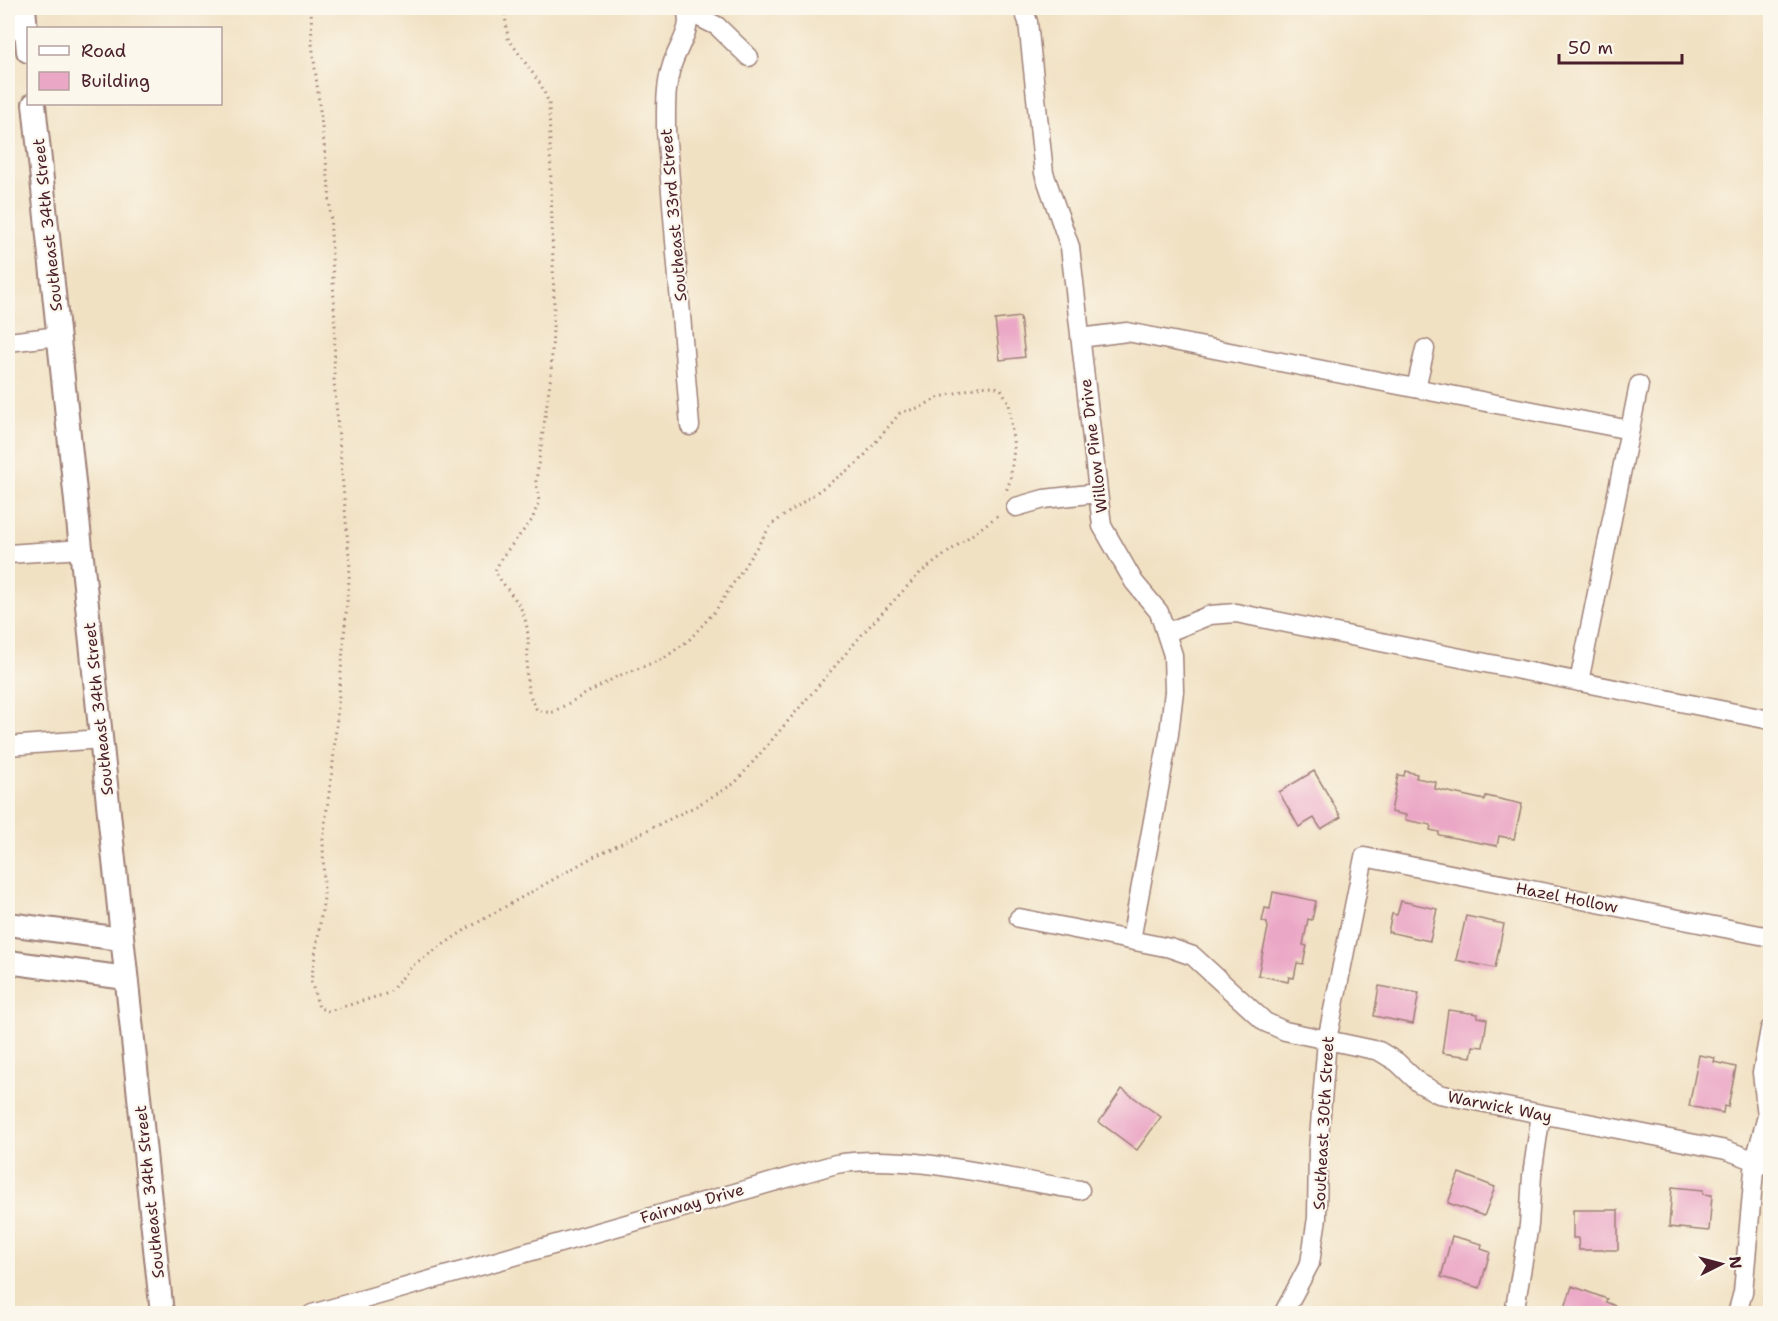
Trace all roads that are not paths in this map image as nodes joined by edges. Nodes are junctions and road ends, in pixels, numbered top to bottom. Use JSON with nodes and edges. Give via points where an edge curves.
{"nodes":[{"id":1,"x":1023,"y":8,"type":"edge"},
{"id":2,"x":688,"y":9,"type":"edge"},
{"id":3,"x":19,"y":22,"type":"edge"},
{"id":4,"x":27,"y":48,"type":"edge"},
{"id":5,"x":749,"y":57,"type":"dead end"},
{"id":6,"x":34,"y":105,"type":"edge"},
{"id":7,"x":60,"y":336,"type":"junction"},
{"id":8,"x":1080,"y":338,"type":"junction"},
{"id":9,"x":8,"y":342,"type":"edge"},
{"id":10,"x":1425,"y":349,"type":"dead end"},
{"id":11,"x":1639,"y":385,"type":"dead end"},
{"id":12,"x":1416,"y":388,"type":"junction"},
{"id":13,"x":690,"y":426,"type":"dead end"},
{"id":14,"x":1630,"y":430,"type":"junction"},
{"id":15,"x":1098,"y":493,"type":"junction"},
{"id":16,"x":1016,"y":507,"type":"road end"},
{"id":17,"x":82,"y":549,"type":"junction"},
{"id":18,"x":8,"y":554,"type":"edge"},
{"id":19,"x":1166,"y":633,"type":"junction"},
{"id":20,"x":1579,"y":682,"type":"junction"},
{"id":21,"x":1770,"y":720,"type":"edge"},
{"id":22,"x":101,"y":739,"type":"junction"},
{"id":23,"x":8,"y":747,"type":"edge"},
{"id":24,"x":1364,"y":857,"type":"joint"},
{"id":25,"x":1019,"y":918,"type":"dead end"},
{"id":26,"x":8,"y":924,"type":"edge"},
{"id":27,"x":1770,"y":937,"type":"edge"},
{"id":28,"x":121,"y":939,"type":"junction"},
{"id":29,"x":1131,"y":940,"type":"junction"},
{"id":30,"x":8,"y":962,"type":"edge"},
{"id":31,"x":126,"y":978,"type":"junction"},
{"id":32,"x":1770,"y":1029,"type":"edge"},
{"id":33,"x":1327,"y":1040,"type":"junction"},
{"id":34,"x":1541,"y":1114,"type":"junction"},
{"id":35,"x":1763,"y":1163,"type":"edge"},
{"id":36,"x":1080,"y":1190,"type":"dead end"},
{"id":37,"x":162,"y":1314,"type":"edge"},
{"id":38,"x":312,"y":1314,"type":"edge"},
{"id":39,"x":1283,"y":1314,"type":"edge"},
{"id":40,"x":1514,"y":1314,"type":"edge"},
{"id":41,"x":1737,"y":1314,"type":"edge"}],
"edges":[{"from":1,"to":8,"type":"street","name":"Willow Pine Drive","via":[[1028,22],[1044,173],[1070,248]]},
{"from":2,"to":5,"type":"street","via":[[717,26]]},
{"from":2,"to":13,"type":"street","name":"Southeast 33rd Street","via":[[686,32],[668,85],[666,130]]},
{"from":3,"to":4,"type":"street"},
{"from":6,"to":7,"type":"street","name":"Southeast 34th Street"},
{"from":7,"to":9,"type":"street"},
{"from":7,"to":17,"type":"street","name":"Southeast 34th Street"},
{"from":8,"to":12,"type":"street","via":[[1127,332]]},
{"from":8,"to":15,"type":"street","name":"Willow Pine Drive"},
{"from":10,"to":12,"type":"street"},
{"from":11,"to":14,"type":"street"},
{"from":12,"to":14,"type":"street"},
{"from":14,"to":20,"type":"street"},
{"from":15,"to":16,"type":"street","via":[[1044,499]]},
{"from":15,"to":19,"type":"street","name":"Willow Pine Drive","via":[[1102,526],[1134,582],[1159,612]]},
{"from":17,"to":18,"type":"street"},
{"from":17,"to":22,"type":"street","name":"Southeast 34th Street"},
{"from":19,"to":20,"type":"street","via":[[1210,615],[1236,613]]},
{"from":19,"to":29,"type":"street","name":"Willow Pine Drive","via":[[1173,655],[1171,712]]},
{"from":20,"to":21,"type":"street"},
{"from":22,"to":23,"type":"street"},
{"from":22,"to":28,"type":"street","name":"Southeast 34th Street"},
{"from":24,"to":27,"type":"street","name":"Hazel Hollow"},
{"from":24,"to":33,"type":"street","name":"Southeast 30th Street"},
{"from":25,"to":29,"type":"street","name":"Warwick Way"},
{"from":26,"to":28,"type":"street"},
{"from":28,"to":31,"type":"street","name":"Southeast 34th Street"},
{"from":29,"to":33,"type":"street","name":"Warwick Way","via":[[1193,956],[1265,1022],[1285,1031]]},
{"from":30,"to":31,"type":"street"},
{"from":31,"to":37,"type":"street","name":"Southeast 34th Street"},
{"from":32,"to":35,"type":"street","via":[[1762,1073],[1767,1116]]},
{"from":33,"to":34,"type":"street","name":"Warwick Way","via":[[1378,1051],[1439,1094]]},
{"from":33,"to":39,"type":"street","name":"Southeast 30th Street","via":[[1317,1218],[1310,1263]]},
{"from":34,"to":35,"type":"street","name":"Warwick Way","via":[[1726,1150]]},
{"from":34,"to":40,"type":"street"},
{"from":35,"to":41,"type":"street"},
{"from":36,"to":38,"type":"street","name":"Fairway Drive","via":[[900,1162],[836,1164]]}]}
